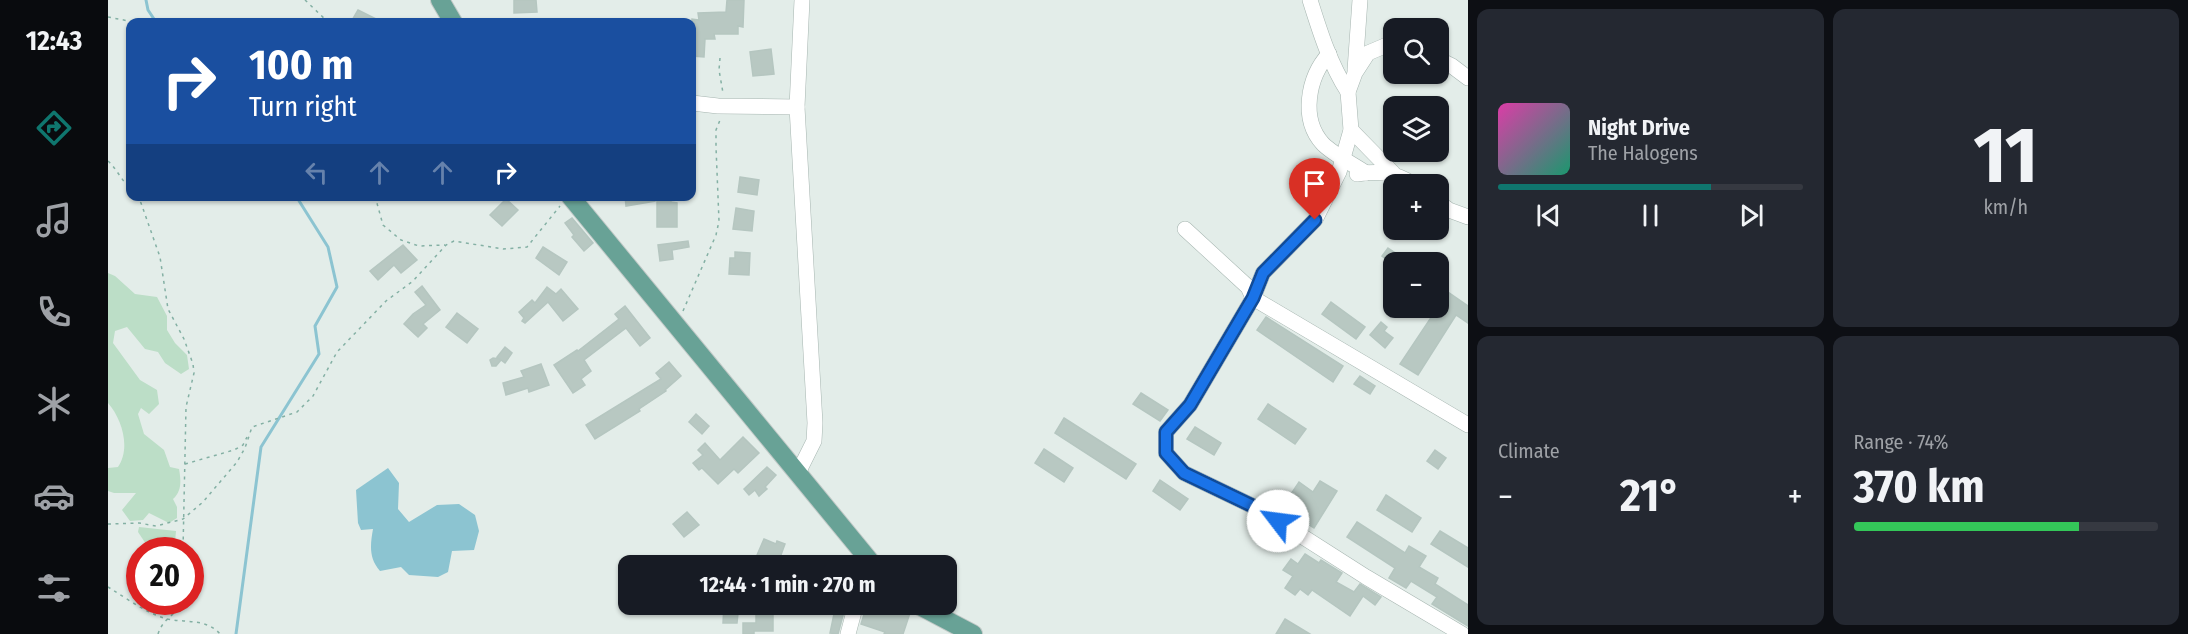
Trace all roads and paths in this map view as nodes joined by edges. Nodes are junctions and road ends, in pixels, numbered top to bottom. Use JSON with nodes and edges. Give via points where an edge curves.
{"nodes":[{"id":1,"x":305,"y":0,"type":"edge"},
{"id":2,"x":440,"y":0,"type":"edge"},
{"id":3,"x":802,"y":0,"type":"edge"},
{"id":4,"x":1310,"y":0,"type":"edge"},
{"id":5,"x":1360,"y":0,"type":"edge"},
{"id":6,"x":108,"y":17,"type":"edge"},
{"id":7,"x":324,"y":18,"type":"edge"},
{"id":8,"x":451,"y":18,"type":"edge"},
{"id":9,"x":126,"y":20,"type":"edge"},
{"id":10,"x":1383,"y":47,"type":"edge"},
{"id":11,"x":1329,"y":54,"type":"junction"},
{"id":12,"x":720,"y":58,"type":"dead end"},
{"id":13,"x":1449,"y":64,"type":"edge"},
{"id":14,"x":1355,"y":73,"type":"junction"},
{"id":15,"x":1468,"y":78,"type":"edge"},
{"id":16,"x":1348,"y":92,"type":"junction"},
{"id":17,"x":696,"y":103,"type":"edge"},
{"id":18,"x":726,"y":107,"type":"junction"},
{"id":19,"x":796,"y":107,"type":"junction"},
{"id":20,"x":1351,"y":130,"type":"junction"},
{"id":21,"x":108,"y":161,"type":"edge"},
{"id":22,"x":1341,"y":165,"type":"junction"},
{"id":23,"x":1393,"y":174,"type":"joint"},
{"id":24,"x":126,"y":184,"type":"edge"},
{"id":25,"x":140,"y":201,"type":"edge"},
{"id":26,"x":376,"y":201,"type":"edge"},
{"id":27,"x":565,"y":201,"type":"edge"},
{"id":28,"x":567,"y":201,"type":"edge"},
{"id":29,"x":1449,"y":210,"type":"edge"},
{"id":30,"x":1468,"y":218,"type":"edge"},
{"id":31,"x":1185,"y":229,"type":"dead end"},
{"id":32,"x":446,"y":245,"type":"junction"},
{"id":33,"x":1253,"y":298,"type":"junction"},
{"id":34,"x":676,"y":326,"type":"junction"},
{"id":35,"x":1468,"y":425,"type":"edge"},
{"id":36,"x":249,"y":434,"type":"junction"},
{"id":37,"x":185,"y":464,"type":"junction"},
{"id":38,"x":798,"y":473,"type":"junction"},
{"id":39,"x":183,"y":519,"type":"junction"},
{"id":40,"x":108,"y":524,"type":"edge"},
{"id":41,"x":183,"y":537,"type":"edge"},
{"id":42,"x":865,"y":555,"type":"edge"},
{"id":43,"x":108,"y":587,"type":"edge"},
{"id":44,"x":172,"y":615,"type":"edge"},
{"id":45,"x":853,"y":615,"type":"edge"},
{"id":46,"x":934,"y":615,"type":"edge"},
{"id":47,"x":167,"y":619,"type":"junction"},
{"id":48,"x":962,"y":632,"type":"edge"},
{"id":49,"x":158,"y":634,"type":"edge"},
{"id":50,"x":220,"y":634,"type":"edge"},
{"id":51,"x":848,"y":634,"type":"edge"},
{"id":52,"x":1462,"y":634,"type":"edge"}],
"edges":[{"from":1,"to":7,"type":"path"},
{"from":2,"to":8,"type":"main road"},
{"from":3,"to":19,"type":"street"},
{"from":4,"to":11,"type":"street"},
{"from":5,"to":14,"type":"street"},
{"from":6,"to":9,"type":"path"},
{"from":10,"to":14,"type":"street","via":[[1368,53]]},
{"from":11,"to":16,"type":"street"},
{"from":11,"to":22,"type":"street","via":[[1321,62],[1308,98],[1310,117],[1313,130]]},
{"from":12,"to":18,"type":"path"},
{"from":13,"to":15,"type":"street"},
{"from":14,"to":16,"type":"street"},
{"from":16,"to":20,"type":"street"},
{"from":17,"to":18,"type":"street"},
{"from":18,"to":19,"type":"street"},
{"from":18,"to":34,"type":"path","via":[[716,130],[716,235]]},
{"from":19,"to":38,"type":"street","via":[[815,423],[814,441]]},
{"from":20,"to":22,"type":"street"},
{"from":20,"to":23,"type":"street"},
{"from":21,"to":24,"type":"path"},
{"from":22,"to":23,"type":"street","via":[[1366,173]]},
{"from":22,"to":33,"type":"street","via":[[1315,220],[1263,273]]},
{"from":25,"to":37,"type":"path","via":[[160,257],[168,309],[193,364],[186,407]]},
{"from":26,"to":32,"type":"path","via":[[383,225],[401,240],[419,246]]},
{"from":27,"to":32,"type":"path","via":[[527,247],[503,249],[454,241]]},
{"from":28,"to":34,"type":"main road"},
{"from":29,"to":30,"type":"street"},
{"from":31,"to":33,"type":"street","via":[[1248,286]]},
{"from":32,"to":36,"type":"path","via":[[337,352],[313,396],[297,412],[252,427]]},
{"from":33,"to":35,"type":"street"},
{"from":33,"to":52,"type":"street","via":[[1190,405],[1166,432],[1166,453],[1184,473],[1261,510]]},
{"from":34,"to":38,"type":"main road"},
{"from":36,"to":37,"type":"path","via":[[243,445],[234,450]]},
{"from":36,"to":39,"type":"path","via":[[237,462]]},
{"from":37,"to":39,"type":"path"},
{"from":38,"to":42,"type":"main road"},
{"from":39,"to":40,"type":"path","via":[[156,526]]},
{"from":39,"to":41,"type":"path"},
{"from":43,"to":47,"type":"path"},
{"from":44,"to":47,"type":"path"},
{"from":45,"to":51,"type":"street"},
{"from":46,"to":48,"type":"main road"},
{"from":47,"to":49,"type":"path"},
{"from":47,"to":50,"type":"path","via":[[214,627]]}]}
